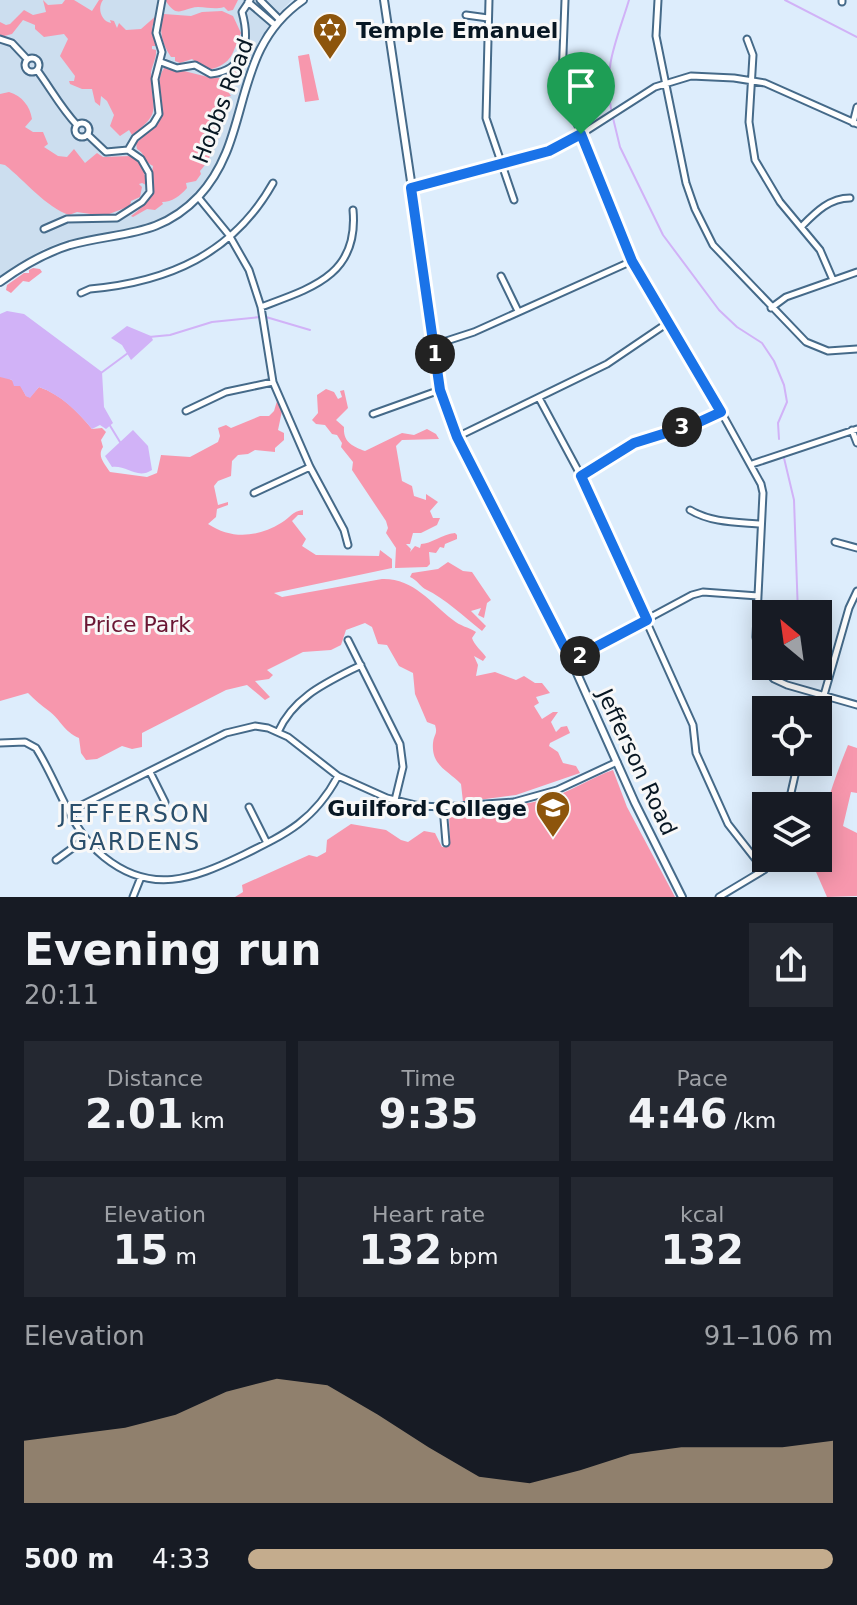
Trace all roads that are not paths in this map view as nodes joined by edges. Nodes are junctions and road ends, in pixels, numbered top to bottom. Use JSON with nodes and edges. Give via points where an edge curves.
{"nodes":[{"id":1,"x":162,"y":0,"type":"edge"},
{"id":2,"x":260,"y":0,"type":"edge"},
{"id":3,"x":303,"y":0,"type":"edge"},
{"id":4,"x":384,"y":0,"type":"edge"},
{"id":5,"x":489,"y":0,"type":"edge"},
{"id":6,"x":565,"y":0,"type":"edge"},
{"id":7,"x":658,"y":0,"type":"edge"},
{"id":8,"x":249,"y":1,"type":"edge"},
{"id":9,"x":466,"y":15,"type":"dead end"},
{"id":10,"x":488,"y":18,"type":"junction"},
{"id":11,"x":278,"y":23,"type":"junction"},
{"id":12,"x":0,"y":39,"type":"edge"},
{"id":13,"x":747,"y":39,"type":"dead end"},
{"id":14,"x":27,"y":59,"type":"junction"},
{"id":15,"x":161,"y":62,"type":"junction"},
{"id":16,"x":37,"y":70,"type":"junction"},
{"id":17,"x":751,"y":81,"type":"junction"},
{"id":18,"x":666,"y":82,"type":"junction"},
{"id":19,"x":857,"y":107,"type":"edge"},
{"id":20,"x":855,"y":123,"type":"edge"},
{"id":21,"x":77,"y":125,"type":"junction"},
{"id":22,"x":581,"y":134,"type":"junction"},
{"id":23,"x":88,"y":135,"type":"junction"},
{"id":24,"x":128,"y":150,"type":"junction"},
{"id":25,"x":501,"y":165,"type":"junction"},
{"id":26,"x":273,"y":183,"type":"dead end"},
{"id":27,"x":411,"y":188,"type":"junction"},
{"id":28,"x":198,"y":197,"type":"junction"},
{"id":29,"x":850,"y":198,"type":"dead end"},
{"id":30,"x":514,"y":200,"type":"dead end"},
{"id":31,"x":353,"y":210,"type":"dead end"},
{"id":32,"x":801,"y":227,"type":"junction"},
{"id":33,"x":44,"y":229,"type":"dead end"},
{"id":34,"x":229,"y":235,"type":"junction"},
{"id":35,"x":632,"y":261,"type":"junction"},
{"id":36,"x":857,"y":272,"type":"edge"},
{"id":37,"x":501,"y":276,"type":"dead end"},
{"id":38,"x":833,"y":280,"type":"junction"},
{"id":39,"x":0,"y":282,"type":"edge"},
{"id":40,"x":81,"y":293,"type":"dead end"},
{"id":41,"x":261,"y":307,"type":"junction"},
{"id":42,"x":771,"y":308,"type":"junction"},
{"id":43,"x":518,"y":311,"type":"junction"},
{"id":44,"x":669,"y":322,"type":"junction"},
{"id":45,"x":434,"y":345,"type":"junction"},
{"id":46,"x":857,"y":349,"type":"edge"},
{"id":47,"x":273,"y":382,"type":"junction"},
{"id":48,"x":440,"y":390,"type":"junction"},
{"id":49,"x":539,"y":398,"type":"junction"},
{"id":50,"x":186,"y":411,"type":"dead end"},
{"id":51,"x":721,"y":412,"type":"junction"},
{"id":52,"x":373,"y":414,"type":"dead end"},
{"id":53,"x":855,"y":430,"type":"edge"},
{"id":54,"x":457,"y":437,"type":"junction"},
{"id":55,"x":857,"y":443,"type":"edge"},
{"id":56,"x":752,"y":464,"type":"junction"},
{"id":57,"x":310,"y":467,"type":"junction"},
{"id":58,"x":581,"y":476,"type":"junction"},
{"id":59,"x":254,"y":493,"type":"dead end"},
{"id":60,"x":690,"y":510,"type":"dead end"},
{"id":61,"x":761,"y":524,"type":"junction"},
{"id":62,"x":835,"y":542,"type":"dead end"},
{"id":63,"x":348,"y":545,"type":"dead end"},
{"id":64,"x":857,"y":548,"type":"edge"},
{"id":65,"x":857,"y":591,"type":"edge"},
{"id":66,"x":758,"y":596,"type":"junction"},
{"id":67,"x":647,"y":620,"type":"junction"},
{"id":68,"x":348,"y":640,"type":"dead end"},
{"id":69,"x":571,"y":660,"type":"junction"},
{"id":70,"x":361,"y":665,"type":"junction"},
{"id":71,"x":821,"y":696,"type":"edge"},
{"id":72,"x":824,"y":696,"type":"edge"},
{"id":73,"x":832,"y":699,"type":"edge"},
{"id":74,"x":857,"y":705,"type":"edge"},
{"id":75,"x":278,"y":732,"type":"junction"},
{"id":76,"x":0,"y":743,"type":"edge"},
{"id":77,"x":617,"y":762,"type":"junction"},
{"id":78,"x":150,"y":772,"type":"junction"},
{"id":79,"x":338,"y":776,"type":"junction"},
{"id":80,"x":395,"y":800,"type":"junction"},
{"id":81,"x":165,"y":802,"type":"dead end"},
{"id":82,"x":249,"y":807,"type":"dead end"},
{"id":83,"x":443,"y":807,"type":"junction"},
{"id":84,"x":70,"y":811,"type":"junction"},
{"id":85,"x":85,"y":839,"type":"junction"},
{"id":86,"x":267,"y":843,"type":"junction"},
{"id":87,"x":446,"y":843,"type":"dead end"},
{"id":88,"x":752,"y":856,"type":"edge"},
{"id":89,"x":56,"y":860,"type":"dead end"},
{"id":90,"x":761,"y":872,"type":"edge"},
{"id":91,"x":141,"y":877,"type":"junction"},
{"id":92,"x":133,"y":897,"type":"edge"},
{"id":93,"x":682,"y":897,"type":"edge"},
{"id":94,"x":719,"y":897,"type":"edge"}],
"edges":[{"from":1,"to":15,"type":"street","via":[[156,33]]},
{"from":2,"to":11,"type":"street"},
{"from":3,"to":11,"type":"street","name":"Hobbs Road"},
{"from":4,"to":27,"type":"street","name":"Jefferson Road"},
{"from":5,"to":10,"type":"street"},
{"from":6,"to":22,"type":"street","via":[[562,80]]},
{"from":7,"to":18,"type":"street","via":[[656,36]]},
{"from":8,"to":11,"type":"street"},
{"from":8,"to":15,"type":"street","via":[[242,12],[245,47],[228,69],[211,74],[195,65],[177,68]]},
{"from":9,"to":10,"type":"street"},
{"from":10,"to":25,"type":"street","via":[[486,118]]},
{"from":11,"to":28,"type":"street","name":"Hobbs Road","via":[[253,63],[226,154]]},
{"from":12,"to":14,"type":"street"},
{"from":13,"to":17,"type":"street","via":[[753,55]]},
{"from":14,"to":16,"type":"street","via":[[36,59]]},
{"from":14,"to":16,"type":"street","via":[[26,70]]},
{"from":15,"to":24,"type":"street","via":[[155,79],[158,117]]},
{"from":16,"to":21,"type":"street"},
{"from":17,"to":18,"type":"street","via":[[703,75]]},
{"from":17,"to":20,"type":"street","via":[[779,87]]},
{"from":17,"to":32,"type":"street","via":[[749,122],[755,160]]},
{"from":18,"to":22,"type":"street"},
{"from":18,"to":42,"type":"street","via":[[695,209],[713,245]]},
{"from":19,"to":20,"type":"street"},
{"from":21,"to":23,"type":"street","via":[[88,125]]},
{"from":21,"to":23,"type":"street","via":[[76,134]]},
{"from":22,"to":25,"type":"street","via":[[549,151]]},
{"from":22,"to":35,"type":"street"},
{"from":23,"to":24,"type":"street","via":[[106,152]]},
{"from":24,"to":33,"type":"street","via":[[149,173],[150,192],[142,202],[117,218],[67,219]]},
{"from":25,"to":27,"type":"street"},
{"from":25,"to":30,"type":"street"},
{"from":26,"to":34,"type":"street"},
{"from":27,"to":45,"type":"street","name":"Jefferson Road"},
{"from":28,"to":34,"type":"street"},
{"from":28,"to":39,"type":"street","name":"Hobbs Road","via":[[155,227],[54,250]]},
{"from":29,"to":32,"type":"street","via":[[830,202]]},
{"from":31,"to":41,"type":"street","via":[[352,243],[335,271]]},
{"from":32,"to":38,"type":"street","via":[[820,250]]},
{"from":34,"to":40,"type":"street","via":[[201,258],[169,274]]},
{"from":34,"to":41,"type":"street","via":[[249,270]]},
{"from":35,"to":43,"type":"street"},
{"from":35,"to":44,"type":"street"},
{"from":36,"to":38,"type":"street"},
{"from":37,"to":43,"type":"street"},
{"from":38,"to":42,"type":"street"},
{"from":41,"to":47,"type":"street"},
{"from":42,"to":46,"type":"street","via":[[806,342],[828,351]]},
{"from":43,"to":45,"type":"street"},
{"from":44,"to":49,"type":"street","via":[[607,364]]},
{"from":44,"to":51,"type":"street"},
{"from":45,"to":48,"type":"street","name":"Jefferson Road"},
{"from":47,"to":50,"type":"street","via":[[226,392]]},
{"from":47,"to":57,"type":"street"},
{"from":48,"to":52,"type":"street"},
{"from":48,"to":54,"type":"street","name":"Jefferson Road"},
{"from":49,"to":54,"type":"street"},
{"from":49,"to":58,"type":"street"},
{"from":51,"to":56,"type":"street"},
{"from":51,"to":58,"type":"street","via":[[634,443]]},
{"from":53,"to":55,"type":"street"},
{"from":53,"to":56,"type":"street"},
{"from":54,"to":69,"type":"street","name":"Jefferson Road"},
{"from":56,"to":61,"type":"street","via":[[763,493]]},
{"from":57,"to":59,"type":"street"},
{"from":57,"to":63,"type":"street"},
{"from":58,"to":67,"type":"street"},
{"from":60,"to":61,"type":"street","via":[[717,521]]},
{"from":61,"to":66,"type":"street"},
{"from":62,"to":64,"type":"street"},
{"from":65,"to":72,"type":"street"},
{"from":66,"to":67,"type":"street","via":[[703,592]]},
{"from":66,"to":71,"type":"street","via":[[761,666],[774,679]]},
{"from":67,"to":69,"type":"street"},
{"from":67,"to":88,"type":"street","via":[[693,725],[705,776],[735,835]]},
{"from":68,"to":70,"type":"street"},
{"from":69,"to":77,"type":"street","name":"Jefferson Road"},
{"from":70,"to":75,"type":"street","via":[[300,700]]},
{"from":70,"to":80,"type":"street","via":[[400,744],[403,767]]},
{"from":73,"to":74,"type":"street"},
{"from":75,"to":78,"type":"street","via":[[239,728]]},
{"from":75,"to":79,"type":"street"},
{"from":76,"to":84,"type":"street","via":[[25,742],[36,748]]},
{"from":77,"to":83,"type":"street","via":[[532,798]]},
{"from":77,"to":93,"type":"street","name":"Jefferson Road"},
{"from":78,"to":81,"type":"street"},
{"from":78,"to":84,"type":"street"},
{"from":79,"to":80,"type":"street"},
{"from":79,"to":86,"type":"street","via":[[305,821]]},
{"from":80,"to":83,"type":"street"},
{"from":82,"to":86,"type":"street"},
{"from":83,"to":87,"type":"street"},
{"from":84,"to":85,"type":"street"},
{"from":85,"to":89,"type":"street"},
{"from":85,"to":91,"type":"street","via":[[105,858]]},
{"from":86,"to":91,"type":"street","via":[[194,877]]},
{"from":90,"to":94,"type":"street"},
{"from":91,"to":92,"type":"street"}]}
